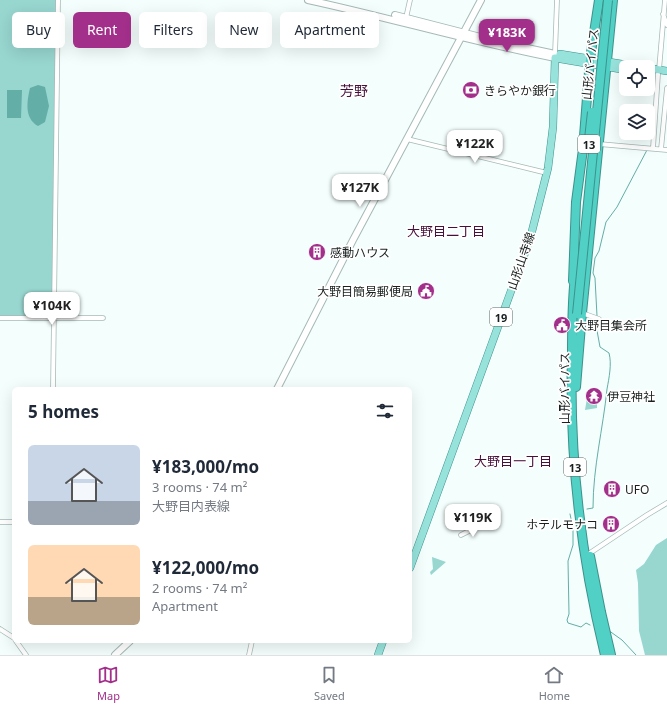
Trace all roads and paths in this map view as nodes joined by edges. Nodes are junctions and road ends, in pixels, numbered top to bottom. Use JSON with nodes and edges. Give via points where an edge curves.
{"nodes":[{"id":1,"x":58,"y":0,"type":"edge"},
{"id":2,"x":308,"y":0,"type":"edge"},
{"id":3,"x":327,"y":0,"type":"edge"},
{"id":4,"x":410,"y":0,"type":"edge"},
{"id":5,"x":481,"y":0,"type":"edge"},
{"id":6,"x":557,"y":0,"type":"edge"},
{"id":7,"x":599,"y":0,"type":"edge"},
{"id":8,"x":603,"y":0,"type":"edge"},
{"id":9,"x":608,"y":0,"type":"edge"},
{"id":10,"x":613,"y":0,"type":"edge"},
{"id":11,"x":664,"y":0,"type":"edge"},
{"id":12,"x":662,"y":14,"type":"junction"},
{"id":13,"x":406,"y":18,"type":"junction"},
{"id":14,"x":667,"y":25,"type":"edge"},
{"id":15,"x":462,"y":35,"type":"junction"},
{"id":16,"x":555,"y":56,"type":"junction"},
{"id":17,"x":590,"y":62,"type":"junction"},
{"id":18,"x":607,"y":65,"type":"junction"},
{"id":19,"x":619,"y":66,"type":"edge"},
{"id":20,"x":619,"y":68,"type":"edge"},
{"id":21,"x":655,"y":71,"type":"edge"},
{"id":22,"x":667,"y":71,"type":"edge"},
{"id":23,"x":655,"y":72,"type":"edge"},
{"id":24,"x":659,"y":72,"type":"junction"},
{"id":25,"x":667,"y":75,"type":"edge"},
{"id":26,"x":667,"y":88,"type":"edge"},
{"id":27,"x":407,"y":139,"type":"junction"},
{"id":28,"x":598,"y":144,"type":"junction"},
{"id":29,"x":653,"y":148,"type":"junction"},
{"id":30,"x":661,"y":149,"type":"junction"},
{"id":31,"x":667,"y":150,"type":"edge"},
{"id":32,"x":547,"y":173,"type":"junction"},
{"id":33,"x":572,"y":296,"type":"junction"},
{"id":34,"x":579,"y":313,"type":"junction"},
{"id":35,"x":0,"y":318,"type":"edge"},
{"id":36,"x":54,"y":318,"type":"junction"},
{"id":37,"x":103,"y":318,"type":"dead end"},
{"id":38,"x":597,"y":318,"type":"dead end"},
{"id":39,"x":53,"y":387,"type":"edge"},
{"id":40,"x":278,"y":387,"type":"edge"},
{"id":41,"x":667,"y":504,"type":"edge"},
{"id":42,"x":0,"y":522,"type":"edge"},
{"id":43,"x":12,"y":522,"type":"edge"},
{"id":44,"x":479,"y":526,"type":"dead end"},
{"id":45,"x":461,"y":535,"type":"dead end"},
{"id":46,"x":590,"y":553,"type":"junction"},
{"id":47,"x":412,"y":563,"type":"edge"},
{"id":48,"x":0,"y":628,"type":"edge"},
{"id":49,"x":12,"y":637,"type":"edge"},
{"id":50,"x":17,"y":643,"type":"edge"},
{"id":51,"x":128,"y":643,"type":"edge"},
{"id":52,"x":252,"y":643,"type":"edge"},
{"id":53,"x":382,"y":643,"type":"edge"},
{"id":54,"x":26,"y":655,"type":"edge"},
{"id":55,"x":115,"y":655,"type":"edge"},
{"id":56,"x":249,"y":655,"type":"edge"},
{"id":57,"x":378,"y":655,"type":"edge"},
{"id":58,"x":605,"y":655,"type":"edge"},
{"id":59,"x":611,"y":655,"type":"edge"}],
"edges":[{"from":1,"to":36,"type":"street"},
{"from":2,"to":15,"type":"main road"},
{"from":3,"to":13,"type":"main road"},
{"from":4,"to":13,"type":"street"},
{"from":5,"to":15,"type":"main road"},
{"from":6,"to":16,"type":"street"},
{"from":7,"to":17,"type":"highway"},
{"from":8,"to":33,"type":"highway","name":"山形バイパス","number":"13","bridge":true},
{"from":9,"to":34,"type":"highway","name":"山形バイパス","number":"13","bridge":true},
{"from":10,"to":18,"type":"highway"},
{"from":11,"to":12,"type":"street"},
{"from":12,"to":14,"type":"street"},
{"from":12,"to":24,"type":"street"},
{"from":13,"to":15,"type":"main road"},
{"from":15,"to":16,"type":"main road","via":[[495,47]]},
{"from":15,"to":27,"type":"main road"},
{"from":16,"to":17,"type":"main road"},
{"from":16,"to":32,"type":"main road","name":"山形山寺線","number":"19","via":[[553,127]]},
{"from":17,"to":18,"type":"main road"},
{"from":17,"to":33,"type":"highway","via":[[576,202]]},
{"from":18,"to":19,"type":"main road"},
{"from":18,"to":20,"type":"main road"},
{"from":18,"to":28,"type":"highway"},
{"from":21,"to":24,"type":"main road"},
{"from":22,"to":24,"type":"main road"},
{"from":23,"to":24,"type":"main road"},
{"from":24,"to":25,"type":"main road"},
{"from":24,"to":29,"type":"street"},
{"from":26,"to":30,"type":"street"},
{"from":27,"to":32,"type":"street"},
{"from":27,"to":40,"type":"main road"},
{"from":28,"to":29,"type":"street"},
{"from":28,"to":34,"type":"highway"},
{"from":29,"to":30,"type":"street"},
{"from":30,"to":31,"type":"street"},
{"from":32,"to":47,"type":"main road","name":"山形山寺線","number":"19","via":[[530,239]]},
{"from":33,"to":58,"type":"highway","name":"山形バイパス","number":"13","via":[[573,448],[579,515],[595,613]]},
{"from":34,"to":38,"type":"street"},
{"from":34,"to":46,"type":"highway","name":"山形バイパス","number":"13","via":[[577,447]]},
{"from":35,"to":36,"type":"street"},
{"from":36,"to":37,"type":"street"},
{"from":36,"to":39,"type":"street"},
{"from":41,"to":46,"type":"street"},
{"from":42,"to":43,"type":"street"},
{"from":44,"to":45,"type":"street"},
{"from":46,"to":59,"type":"highway","name":"山形バイパス","number":"13"},
{"from":48,"to":49,"type":"street"},
{"from":50,"to":54,"type":"street"},
{"from":51,"to":55,"type":"main road"},
{"from":52,"to":56,"type":"street"},
{"from":53,"to":57,"type":"main road"}]}
